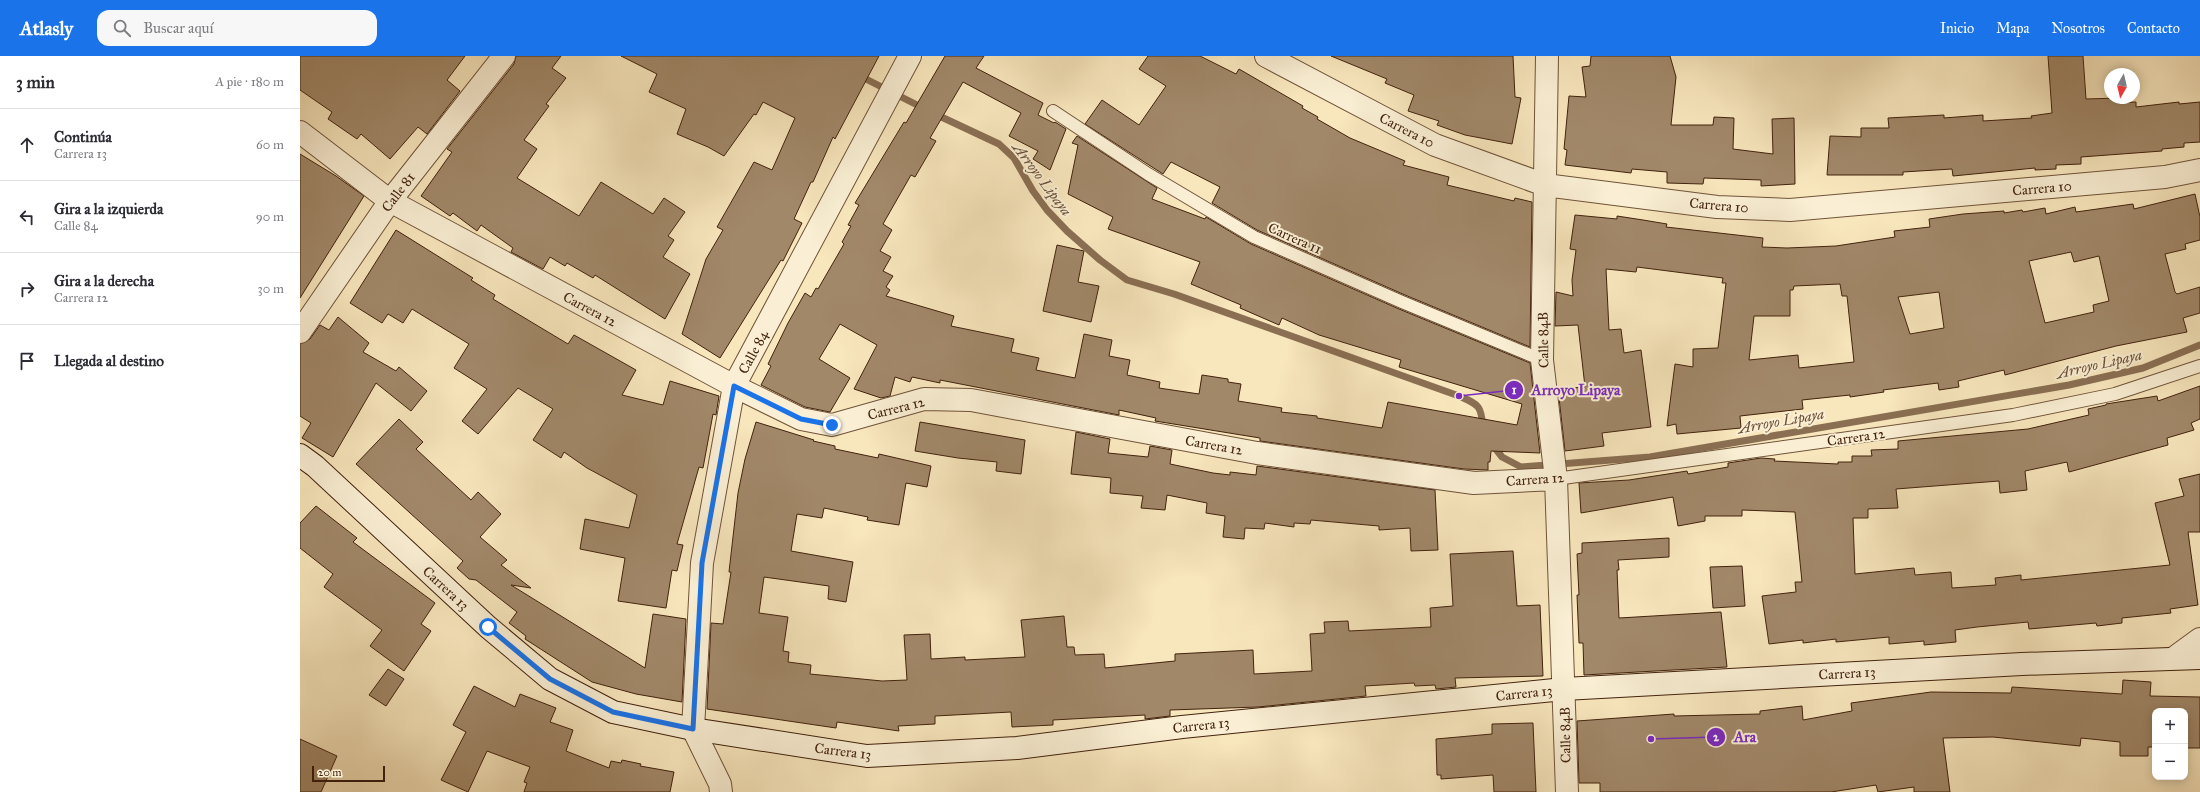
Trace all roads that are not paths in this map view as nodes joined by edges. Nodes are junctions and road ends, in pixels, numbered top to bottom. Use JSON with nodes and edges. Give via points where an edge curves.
{"nodes":[{"id":1,"x":504,"y":56,"type":"edge"},
{"id":2,"x":910,"y":56,"type":"edge"},
{"id":3,"x":1266,"y":56,"type":"edge"},
{"id":4,"x":1547,"y":56,"type":"edge"},
{"id":5,"x":1053,"y":111,"type":"dead end"},
{"id":6,"x":300,"y":132,"type":"edge"},
{"id":7,"x":2200,"y":170,"type":"edge"},
{"id":8,"x":1545,"y":185,"type":"junction"},
{"id":9,"x":390,"y":201,"type":"junction"},
{"id":10,"x":300,"y":332,"type":"edge"},
{"id":11,"x":1542,"y":360,"type":"junction"},
{"id":12,"x":2200,"y":366,"type":"edge"},
{"id":13,"x":734,"y":386,"type":"junction"},
{"id":14,"x":300,"y":455,"type":"edge"},
{"id":15,"x":1554,"y":470,"type":"junction"},
{"id":16,"x":2200,"y":639,"type":"edge"},
{"id":17,"x":2174,"y":658,"type":"junction"},
{"id":18,"x":2200,"y":658,"type":"edge"},
{"id":19,"x":1564,"y":689,"type":"junction"},
{"id":20,"x":693,"y":729,"type":"junction"},
{"id":21,"x":721,"y":792,"type":"edge"},
{"id":22,"x":1567,"y":792,"type":"edge"}],
"edges":[{"from":1,"to":9,"type":"street","name":"Calle 81"},
{"from":2,"to":13,"type":"street","name":"Calle 84"},
{"from":3,"to":8,"type":"street","name":"Carrera 10","via":[[1435,145]]},
{"from":4,"to":8,"type":"street","name":"Calle 84B"},
{"from":5,"to":11,"type":"lane","name":"Carrera 11","via":[[1148,174],[1254,236],[1402,302]]},
{"from":6,"to":9,"type":"street","name":"Carrera 12"},
{"from":7,"to":8,"type":"street","name":"Carrera 10","via":[[2165,176],[1790,210],[1717,207]]},
{"from":8,"to":11,"type":"street","name":"Calle 84B"},
{"from":9,"to":10,"type":"street","name":"Calle 81"},
{"from":9,"to":13,"type":"street","name":"Carrera 12"},
{"from":11,"to":15,"type":"street","name":"Calle 84B"},
{"from":12,"to":15,"type":"lane","name":"Carrera 12","via":[[2115,394],[2013,415]]},
{"from":13,"to":15,"type":"street","name":"Carrera 12","via":[[801,419],[832,425],[924,399],[971,400],[1257,453],[1474,484]]},
{"from":13,"to":20,"type":"street","name":"Calle 84","via":[[702,563]]},
{"from":14,"to":20,"type":"street","name":"Carrera 13","via":[[315,466],[488,627],[550,679],[613,712]]},
{"from":15,"to":19,"type":"street","name":"Calle 84B"},
{"from":16,"to":17,"type":"street"},
{"from":17,"to":18,"type":"street","name":"Carrera 13"},
{"from":17,"to":19,"type":"street","name":"Carrera 13"},
{"from":19,"to":20,"type":"street","name":"Carrera 13","via":[[1182,727],[1017,748],[867,756]]},
{"from":19,"to":22,"type":"street","name":"Calle 84B"},
{"from":20,"to":21,"type":"street","name":"Calle 84","via":[[720,784]]}]}
